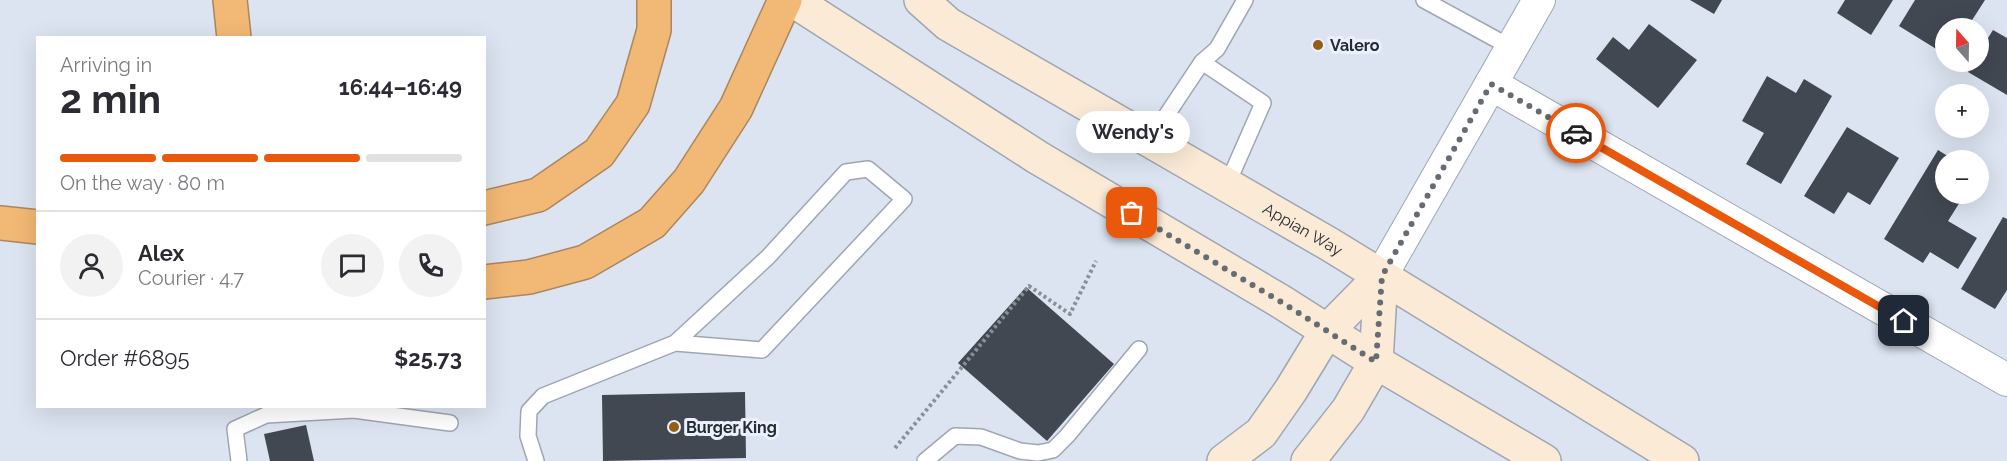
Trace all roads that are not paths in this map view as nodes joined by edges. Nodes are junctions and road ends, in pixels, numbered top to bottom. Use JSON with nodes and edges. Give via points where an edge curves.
{"nodes":[{"id":1,"x":230,"y":0,"type":"edge"},
{"id":2,"x":654,"y":0,"type":"edge"},
{"id":3,"x":785,"y":0,"type":"edge"},
{"id":4,"x":793,"y":0,"type":"edge"},
{"id":5,"x":921,"y":0,"type":"edge"},
{"id":6,"x":1245,"y":0,"type":"edge"},
{"id":7,"x":1424,"y":0,"type":"edge"},
{"id":8,"x":1539,"y":0,"type":"edge"},
{"id":9,"x":234,"y":36,"type":"edge"},
{"id":10,"x":1512,"y":48,"type":"junction"},
{"id":11,"x":1202,"y":62,"type":"junction"},
{"id":12,"x":1491,"y":84,"type":"junction"},
{"id":13,"x":1150,"y":140,"type":"junction"},
{"id":14,"x":1227,"y":185,"type":"junction"},
{"id":15,"x":486,"y":207,"type":"edge"},
{"id":16,"x":0,"y":223,"type":"edge"},
{"id":17,"x":36,"y":227,"type":"edge"},
{"id":18,"x":1382,"y":276,"type":"junction"},
{"id":19,"x":486,"y":282,"type":"edge"},
{"id":20,"x":1328,"y":331,"type":"junction"},
{"id":21,"x":675,"y":343,"type":"junction"},
{"id":22,"x":1139,"y":349,"type":"dead end"},
{"id":23,"x":1376,"y":362,"type":"junction"},
{"id":24,"x":2007,"y":380,"type":"edge"},
{"id":25,"x":450,"y":423,"type":"dead end"},
{"id":26,"x":239,"y":461,"type":"edge"},
{"id":27,"x":536,"y":461,"type":"edge"},
{"id":28,"x":925,"y":461,"type":"edge"},
{"id":29,"x":1224,"y":461,"type":"edge"},
{"id":30,"x":1308,"y":461,"type":"edge"},
{"id":31,"x":1544,"y":461,"type":"edge"},
{"id":32,"x":1682,"y":461,"type":"edge"}],
"edges":[{"from":1,"to":9,"type":"highway"},
{"from":2,"to":15,"type":"highway","via":[[654,30],[633,104],[599,153],[538,195]]},
{"from":3,"to":19,"type":"highway","via":[[736,108],[689,181],[652,223],[585,262],[529,277]]},
{"from":4,"to":20,"type":"main road","via":[[1037,157]]},
{"from":5,"to":13,"type":"main road","name":"Appian Way","via":[[948,24]]},
{"from":6,"to":11,"type":"lane","via":[[1217,49]]},
{"from":7,"to":10,"type":"lane"},
{"from":8,"to":10,"type":"street"},
{"from":10,"to":12,"type":"street"},
{"from":11,"to":13,"type":"lane"},
{"from":11,"to":14,"type":"lane","via":[[1263,103]]},
{"from":12,"to":18,"type":"street"},
{"from":12,"to":24,"type":"street"},
{"from":13,"to":14,"type":"main road","name":"Appian Way"},
{"from":14,"to":18,"type":"main road","name":"Appian Way"},
{"from":16,"to":17,"type":"highway"},
{"from":18,"to":20,"type":"main road"},
{"from":18,"to":23,"type":"main road"},
{"from":18,"to":32,"type":"main road","name":"Appian Way"},
{"from":20,"to":23,"type":"main road"},
{"from":20,"to":29,"type":"main road","via":[[1261,433]]},
{"from":21,"to":21,"type":"lane","via":[[768,257],[846,172],[868,169],[904,199],[762,350]]},
{"from":21,"to":27,"type":"lane","via":[[543,396],[529,411],[528,436]]},
{"from":22,"to":28,"type":"lane","via":[[1053,450],[1020,451],[981,437],[955,436]]},
{"from":23,"to":30,"type":"main road","via":[[1348,410]]},
{"from":23,"to":31,"type":"main road"},
{"from":25,"to":26,"type":"lane","via":[[354,410],[266,415],[235,429]]}]}
